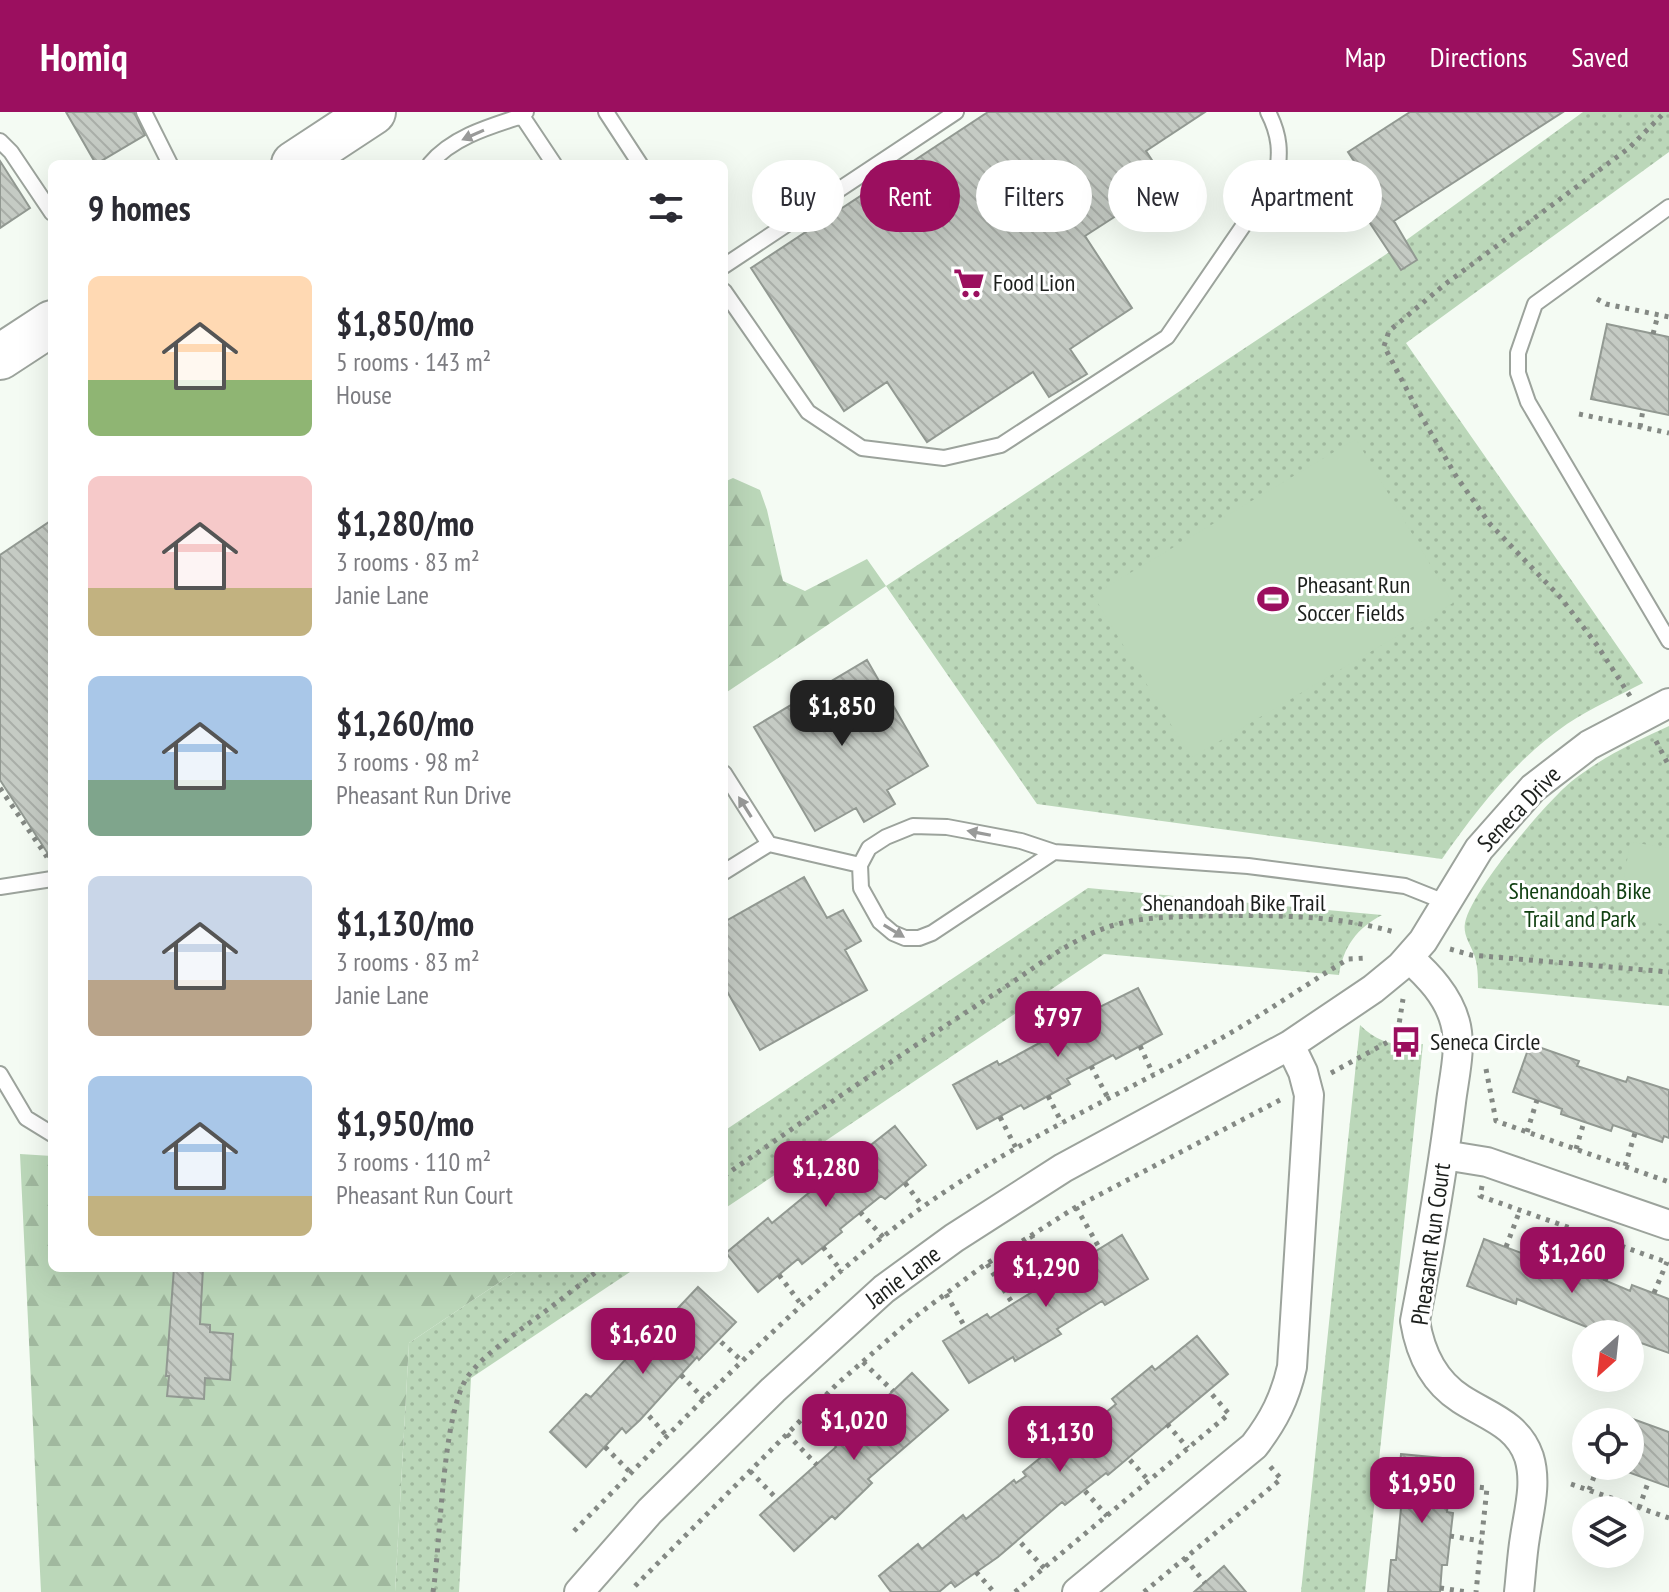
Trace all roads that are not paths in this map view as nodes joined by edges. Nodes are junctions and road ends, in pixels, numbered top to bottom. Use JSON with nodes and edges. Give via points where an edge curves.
{"nodes":[{"id":1,"x":144,"y":112,"type":"edge"},
{"id":2,"x":373,"y":112,"type":"edge"},
{"id":3,"x":606,"y":112,"type":"edge"},
{"id":4,"x":956,"y":112,"type":"edge"},
{"id":5,"x":1268,"y":112,"type":"edge"},
{"id":6,"x":524,"y":114,"type":"edge"},
{"id":7,"x":0,"y":141,"type":"edge"},
{"id":8,"x":168,"y":160,"type":"edge"},
{"id":9,"x":303,"y":160,"type":"edge"},
{"id":10,"x":433,"y":160,"type":"edge"},
{"id":11,"x":552,"y":160,"type":"edge"},
{"id":12,"x":637,"y":160,"type":"edge"},
{"id":13,"x":48,"y":207,"type":"edge"},
{"id":14,"x":1669,"y":207,"type":"edge"},
{"id":15,"x":728,"y":263,"type":"edge"},
{"id":16,"x":728,"y":297,"type":"edge"},
{"id":17,"x":48,"y":326,"type":"edge"},
{"id":18,"x":0,"y":357,"type":"edge"},
{"id":19,"x":1669,"y":641,"type":"edge"},
{"id":20,"x":1669,"y":703,"type":"edge"},
{"id":21,"x":728,"y":779,"type":"edge"},
{"id":22,"x":769,"y":844,"type":"junction"},
{"id":23,"x":1054,"y":852,"type":"junction"},
{"id":24,"x":860,"y":865,"type":"junction"},
{"id":25,"x":728,"y":870,"type":"edge"},
{"id":26,"x":48,"y":880,"type":"edge"},
{"id":27,"x":0,"y":887,"type":"edge"},
{"id":28,"x":1445,"y":902,"type":"junction"},
{"id":29,"x":1416,"y":950,"type":"junction"},
{"id":30,"x":1290,"y":1045,"type":"junction"},
{"id":31,"x":0,"y":1074,"type":"edge"},
{"id":32,"x":48,"y":1132,"type":"edge"},
{"id":33,"x":1444,"y":1155,"type":"junction"},
{"id":34,"x":1669,"y":1225,"type":"edge"},
{"id":35,"x":579,"y":1592,"type":"edge"},
{"id":36,"x":1077,"y":1592,"type":"edge"},
{"id":37,"x":1519,"y":1592,"type":"edge"}],
"edges":[{"from":1,"to":8,"type":"lane"},
{"from":2,"to":9,"type":"main road","via":[[333,146]]},
{"from":3,"to":12,"type":"lane"},
{"from":4,"to":15,"type":"lane"},
{"from":5,"to":16,"type":"lane","via":[[1281,153],[1276,178],[1167,337],[1001,445],[944,458],[862,448],[808,412]]},
{"from":6,"to":10,"type":"lane","one_way":true,"via":[[464,138]]},
{"from":6,"to":11,"type":"lane"},
{"from":7,"to":13,"type":"lane"},
{"from":14,"to":19,"type":"lane","via":[[1535,304],[1518,353],[1518,373],[1528,402]]},
{"from":17,"to":18,"type":"main road"},
{"from":20,"to":28,"type":"street","name":"Seneca Drive","via":[[1589,745],[1533,788],[1479,849]]},
{"from":22,"to":21,"type":"lane","one_way":true},
{"from":22,"to":24,"type":"lane"},
{"from":22,"to":25,"type":"lane"},
{"from":23,"to":24,"type":"lane","one_way":true,"via":[[962,829],[913,826],[869,848]]},
{"from":24,"to":23,"type":"lane","one_way":true,"via":[[861,888],[880,922],[905,938],[919,938]]},
{"from":23,"to":28,"type":"lane","via":[[1248,866],[1405,886]]},
{"from":26,"to":27,"type":"lane"},
{"from":28,"to":29,"type":"street","name":"Seneca Drive"},
{"from":29,"to":30,"type":"street","name":"Janie Lane","via":[[1373,989]]},
{"from":29,"to":33,"type":"street","name":"Pheasant Run Court","via":[[1456,1026]]},
{"from":30,"to":35,"type":"street","name":"Janie Lane","via":[[1063,1168],[884,1289],[650,1511]]},
{"from":30,"to":36,"type":"street","via":[[1309,1095],[1292,1367],[1285,1396],[1254,1446]]},
{"from":31,"to":32,"type":"lane","via":[[26,1118]]},
{"from":33,"to":34,"type":"street","via":[[1487,1162]]},
{"from":33,"to":37,"type":"street","name":"Pheasant Run Court","via":[[1415,1321],[1433,1372],[1448,1389],[1507,1425],[1529,1458],[1533,1489]]}]}
